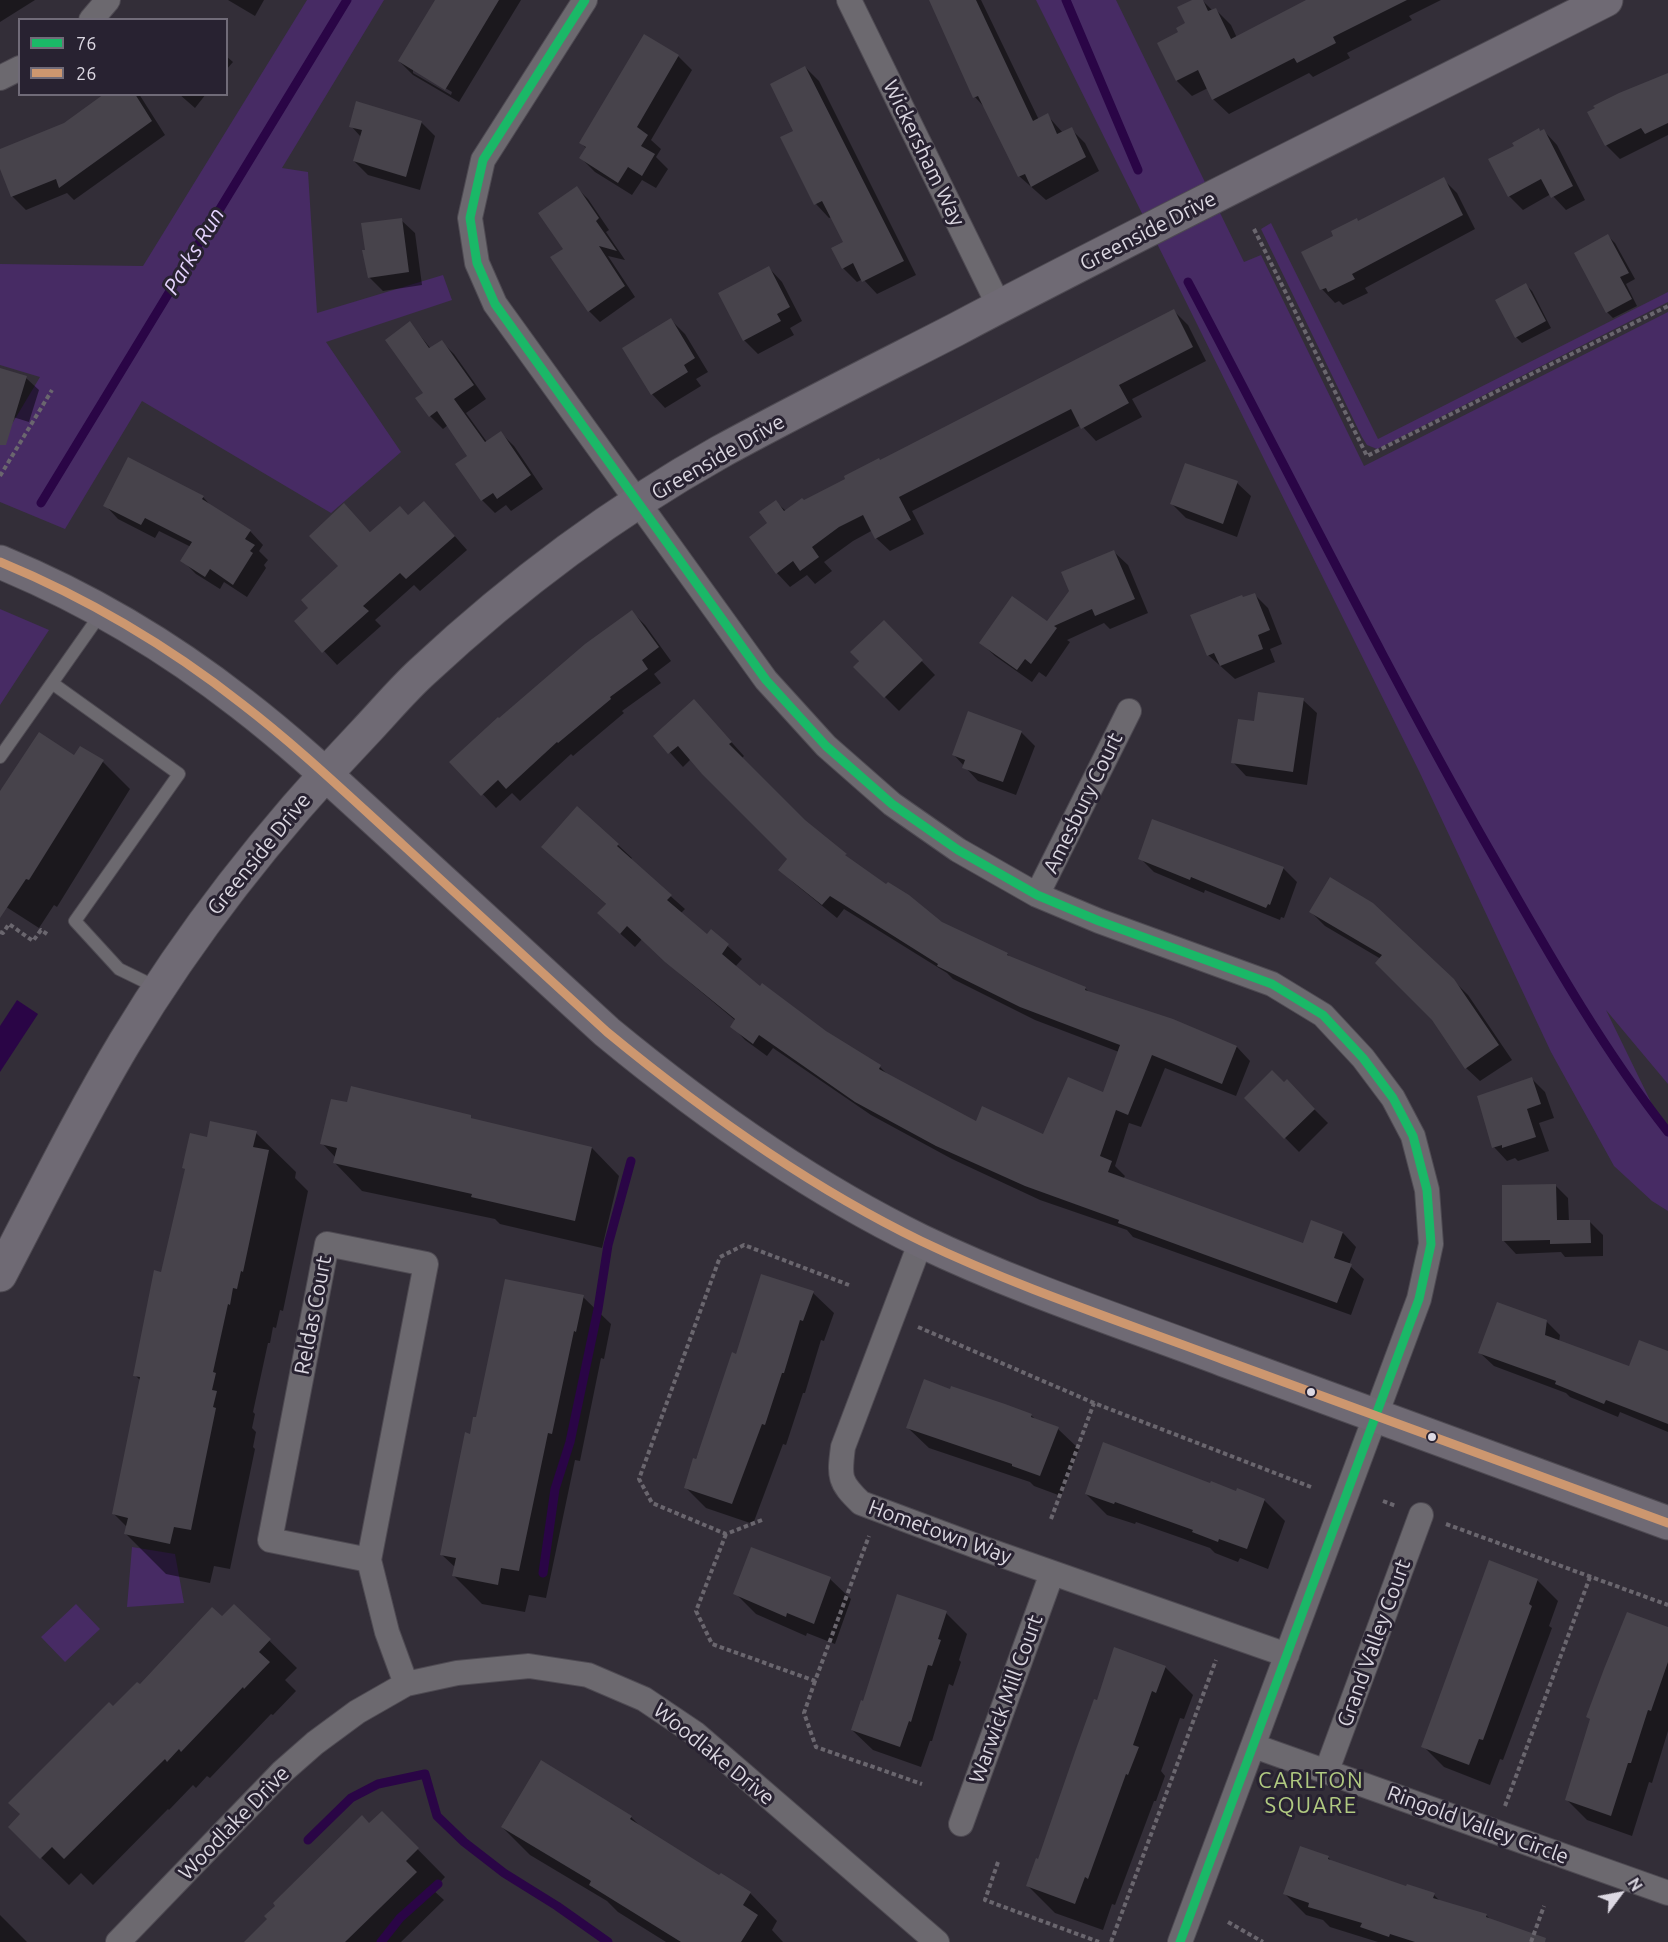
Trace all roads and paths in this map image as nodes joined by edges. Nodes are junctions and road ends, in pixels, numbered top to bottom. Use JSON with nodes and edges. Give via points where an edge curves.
{"nodes":[{"id":1,"x":108,"y":0,"type":"edge"},
{"id":2,"x":585,"y":0,"type":"edge"},
{"id":3,"x":849,"y":0,"type":"edge"},
{"id":4,"x":1606,"y":0,"type":"edge"},
{"id":5,"x":93,"y":18,"type":"edge"},
{"id":6,"x":18,"y":69,"type":"edge"},
{"id":7,"x":0,"y":78,"type":"edge"},
{"id":8,"x":1254,"y":229,"type":"dead end"},
{"id":9,"x":999,"y":306,"type":"junction"},
{"id":10,"x":1668,"y":306,"type":"edge"},
{"id":11,"x":52,"y":390,"type":"dead end"},
{"id":12,"x":0,"y":476,"type":"edge"},
{"id":13,"x":637,"y":503,"type":"junction"},
{"id":14,"x":0,"y":562,"type":"edge"},
{"id":15,"x":103,"y":611,"type":"junction"},
{"id":16,"x":52,"y":683,"type":"junction"},
{"id":17,"x":1128,"y":711,"type":"dead end"},
{"id":18,"x":0,"y":757,"type":"edge"},
{"id":19,"x":325,"y":774,"type":"junction"},
{"id":20,"x":1037,"y":895,"type":"junction"},
{"id":21,"x":0,"y":932,"type":"edge"},
{"id":22,"x":47,"y":934,"type":"dead end"},
{"id":23,"x":159,"y":988,"type":"junction"},
{"id":24,"x":921,"y":1241,"type":"junction"},
{"id":25,"x":0,"y":1275,"type":"edge"},
{"id":26,"x":849,"y":1285,"type":"dead end"},
{"id":27,"x":915,"y":1325,"type":"dead end"},
{"id":28,"x":1094,"y":1403,"type":"junction"},
{"id":29,"x":1376,"y":1416,"type":"junction"},
{"id":30,"x":1311,"y":1487,"type":"dead end"},
{"id":31,"x":1383,"y":1501,"type":"dead end"},
{"id":32,"x":878,"y":1509,"type":"junction"},
{"id":33,"x":1421,"y":1515,"type":"junction"},
{"id":34,"x":1051,"y":1519,"type":"dead end"},
{"id":35,"x":762,"y":1520,"type":"dead end"},
{"id":36,"x":1668,"y":1523,"type":"edge"},
{"id":37,"x":726,"y":1534,"type":"junction"},
{"id":38,"x":369,"y":1560,"type":"junction"},
{"id":39,"x":1052,"y":1573,"type":"junction"},
{"id":40,"x":1590,"y":1576,"type":"junction"},
{"id":41,"x":1668,"y":1605,"type":"edge"},
{"id":42,"x":1287,"y":1655,"type":"junction"},
{"id":43,"x":1215,"y":1660,"type":"dead end"},
{"id":44,"x":815,"y":1681,"type":"junction"},
{"id":45,"x":406,"y":1684,"type":"junction"},
{"id":46,"x":1254,"y":1746,"type":"junction"},
{"id":47,"x":1327,"y":1770,"type":"junction"},
{"id":48,"x":922,"y":1784,"type":"dead end"},
{"id":49,"x":1503,"y":1810,"type":"dead end"},
{"id":50,"x":961,"y":1824,"type":"dead end"},
{"id":51,"x":998,"y":1862,"type":"dead end"},
{"id":52,"x":1668,"y":1893,"type":"edge"},
{"id":53,"x":1544,"y":1906,"type":"dead end"},
{"id":54,"x":1228,"y":1922,"type":"dead end"},
{"id":55,"x":118,"y":1942,"type":"edge"},
{"id":56,"x":937,"y":1942,"type":"edge"},
{"id":57,"x":1099,"y":1942,"type":"edge"},
{"id":58,"x":1111,"y":1942,"type":"edge"},
{"id":59,"x":1180,"y":1942,"type":"edge"},
{"id":60,"x":1263,"y":1942,"type":"edge"},
{"id":61,"x":1532,"y":1942,"type":"edge"}],
"edges":[{"from":1,"to":5,"type":"street"},
{"from":2,"to":13,"type":"street","via":[[483,160],[470,218],[477,263],[495,304]]},
{"from":3,"to":9,"type":"street","name":"Wickersham Way"},
{"from":4,"to":9,"type":"street","name":"Greenside Drive"},
{"from":6,"to":7,"type":"street"},
{"from":8,"to":10,"type":"path","via":[[1368,456]]},
{"from":9,"to":13,"type":"street","name":"Greenside Drive","via":[[718,454]]},
{"from":11,"to":12,"type":"path"},
{"from":13,"to":19,"type":"street","name":"Greenside Drive","via":[[489,613],[420,674]]},
{"from":13,"to":20,"type":"street","via":[[766,680],[826,746],[892,804],[958,850]]},
{"from":14,"to":15,"type":"street","via":[[68,591]]},
{"from":15,"to":16,"type":"lane"},
{"from":15,"to":19,"type":"street","via":[[203,674]]},
{"from":16,"to":18,"type":"lane"},
{"from":16,"to":23,"type":"lane","via":[[179,774],[75,921],[119,969]]},
{"from":17,"to":20,"type":"street","name":"Amesbury Court"},
{"from":19,"to":23,"type":"street","name":"Greenside Drive","via":[[246,866]]},
{"from":19,"to":24,"type":"street","via":[[654,1071],[759,1147]]},
{"from":20,"to":29,"type":"street","via":[[1272,984],[1323,1015],[1393,1098],[1413,1136],[1427,1190],[1431,1244],[1419,1299]]},
{"from":21,"to":22,"type":"path","via":[[9,924],[33,941],[41,930]]},
{"from":23,"to":25,"type":"street","name":"Greenside Drive","via":[[87,1110]]},
{"from":24,"to":29,"type":"street","via":[[1055,1297]]},
{"from":24,"to":32,"type":"street","name":"Hometown Way","via":[[843,1447],[840,1472],[848,1490],[861,1503]]},
{"from":26,"to":37,"type":"path","via":[[744,1245],[720,1257],[639,1479],[652,1503]]},
{"from":27,"to":28,"type":"path"},
{"from":28,"to":30,"type":"path"},
{"from":28,"to":34,"type":"path"},
{"from":29,"to":36,"type":"street"},
{"from":29,"to":42,"type":"street"},
{"from":31,"to":33,"type":"path"},
{"from":32,"to":39,"type":"street","name":"Hometown Way"},
{"from":32,"to":44,"type":"path"},
{"from":33,"to":40,"type":"path"},
{"from":33,"to":47,"type":"street","name":"Grand Valley Court"},
{"from":35,"to":37,"type":"path"},
{"from":37,"to":44,"type":"path","via":[[696,1611],[712,1644]]},
{"from":38,"to":38,"type":"street","name":"Reldas Court","via":[[270,1540],[327,1244],[426,1264]]},
{"from":38,"to":45,"type":"street","name":"Reldas Court","via":[[387,1632]]},
{"from":39,"to":42,"type":"street","name":"Hometown Way"},
{"from":39,"to":50,"type":"street","name":"Warwick Mill Court"},
{"from":40,"to":41,"type":"path"},
{"from":40,"to":49,"type":"path"},
{"from":42,"to":46,"type":"street"},
{"from":43,"to":58,"type":"path"},
{"from":44,"to":48,"type":"path","via":[[804,1713],[816,1747]]},
{"from":45,"to":55,"type":"street","name":"Woodlake Drive","via":[[357,1712],[282,1772]]},
{"from":45,"to":56,"type":"street","name":"Woodlake Drive","via":[[457,1673],[529,1666],[588,1675],[644,1699],[696,1734]]},
{"from":46,"to":47,"type":"street","name":"Ringold Valley Circle"},
{"from":46,"to":59,"type":"street"},
{"from":47,"to":52,"type":"street","name":"Ringold Valley Circle"},
{"from":51,"to":57,"type":"path","via":[[985,1900]]},
{"from":53,"to":61,"type":"path"},
{"from":54,"to":60,"type":"path"}]}
